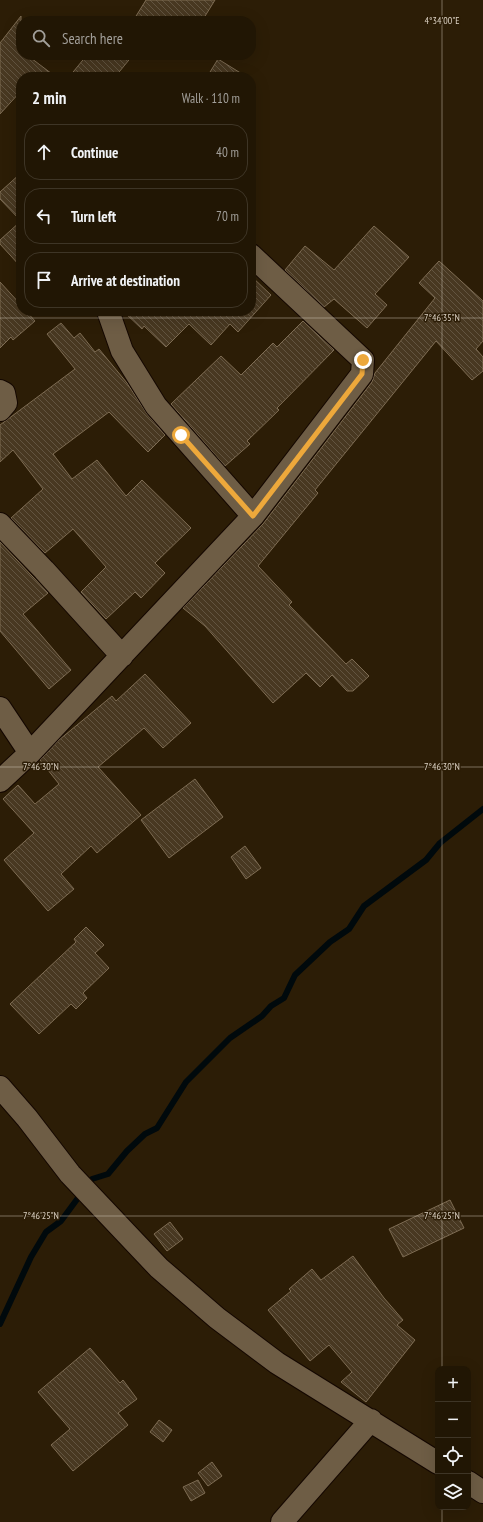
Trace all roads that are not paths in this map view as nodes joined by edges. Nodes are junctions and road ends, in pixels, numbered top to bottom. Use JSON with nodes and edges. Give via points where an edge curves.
{"nodes":[{"id":1,"x":256,"y":260,"type":"edge"},
{"id":2,"x":110,"y":316,"type":"edge"},
{"id":3,"x":0,"y":391,"type":"edge"},
{"id":4,"x":0,"y":410,"type":"edge"},
{"id":5,"x":253,"y":516,"type":"junction"},
{"id":6,"x":0,"y":524,"type":"edge"},
{"id":7,"x":122,"y":656,"type":"junction"},
{"id":8,"x":0,"y":708,"type":"edge"},
{"id":9,"x":30,"y":752,"type":"junction"},
{"id":10,"x":0,"y":781,"type":"edge"},
{"id":11,"x":0,"y":1087,"type":"edge"},
{"id":12,"x":371,"y":1420,"type":"junction"},
{"id":13,"x":435,"y":1461,"type":"edge"},
{"id":14,"x":471,"y":1484,"type":"edge"},
{"id":15,"x":483,"y":1492,"type":"edge"},
{"id":16,"x":282,"y":1522,"type":"edge"}],
"edges":[{"from":1,"to":5,"type":"street","via":[[363,360],[362,374]]},
{"from":2,"to":5,"type":"street","via":[[122,351],[156,406]]},
{"from":3,"to":4,"type":"street","via":[[4,393],[6,403]]},
{"from":5,"to":7,"type":"street"},
{"from":6,"to":7,"type":"street"},
{"from":7,"to":9,"type":"street"},
{"from":8,"to":9,"type":"street"},
{"from":9,"to":10,"type":"street"},
{"from":11,"to":12,"type":"street","via":[[70,1174],[159,1268],[217,1318],[277,1363]]},
{"from":12,"to":13,"type":"street"},
{"from":12,"to":16,"type":"street"},
{"from":14,"to":15,"type":"street"}]}
